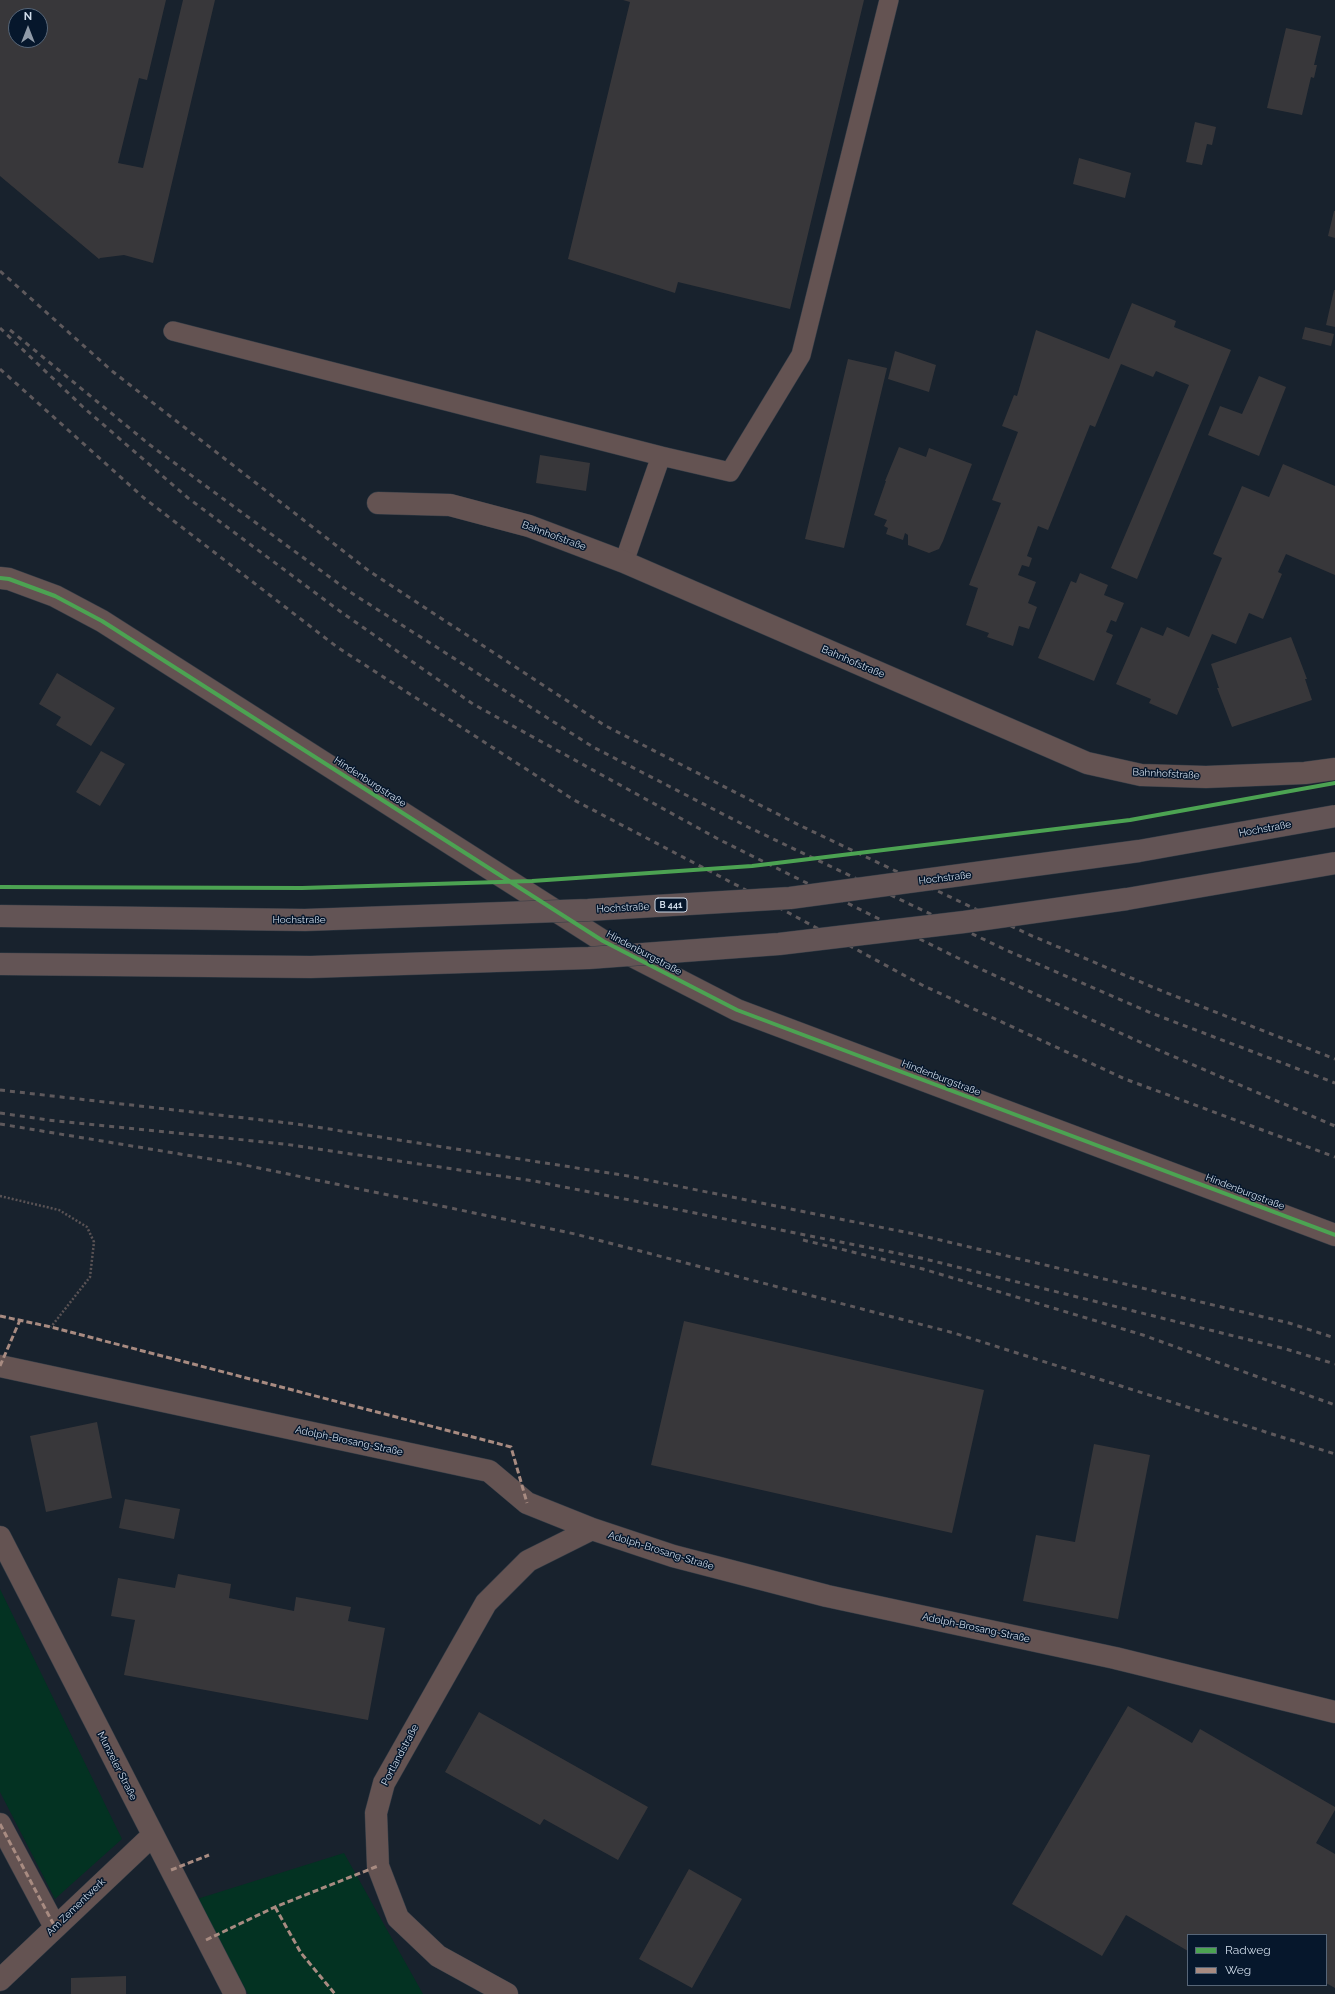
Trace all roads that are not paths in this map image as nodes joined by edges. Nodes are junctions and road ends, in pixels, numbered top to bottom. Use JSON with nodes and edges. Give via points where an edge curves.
{"nodes":[{"id":1,"x":889,"y":0,"type":"edge"},
{"id":2,"x":173,"y":331,"type":"dead end"},
{"id":3,"x":661,"y":456,"type":"junction"},
{"id":4,"x":378,"y":503,"type":"dead end"},
{"id":5,"x":624,"y":562,"type":"junction"},
{"id":6,"x":0,"y":578,"type":"edge"},
{"id":7,"x":1335,"y":769,"type":"edge"},
{"id":8,"x":1335,"y":816,"type":"edge"},
{"id":9,"x":1335,"y":863,"type":"edge"},
{"id":10,"x":0,"y":916,"type":"edge"},
{"id":11,"x":0,"y":964,"type":"edge"},
{"id":12,"x":1335,"y":1235,"type":"edge"},
{"id":13,"x":0,"y":1366,"type":"edge"},
{"id":14,"x":592,"y":1530,"type":"junction"},
{"id":15,"x":0,"y":1537,"type":"edge"},
{"id":16,"x":1335,"y":1712,"type":"edge"},
{"id":17,"x":0,"y":1824,"type":"edge"},
{"id":18,"x":152,"y":1835,"type":"junction"},
{"id":19,"x":56,"y":1927,"type":"junction"},
{"id":20,"x":0,"y":1980,"type":"edge"},
{"id":21,"x":235,"y":1994,"type":"edge"},
{"id":22,"x":507,"y":1994,"type":"edge"}],
"edges":[{"from":1,"to":3,"type":"lane","via":[[801,355],[730,472]]},
{"from":2,"to":3,"type":"lane"},
{"from":3,"to":5,"type":"lane"},
{"from":4,"to":5,"type":"street","name":"Bahnhofstraße","via":[[450,505],[529,526]]},
{"from":5,"to":7,"type":"street","name":"Bahnhofstraße","via":[[1087,763],[1141,775],[1305,773]]},
{"from":6,"to":12,"type":"street","name":"Hindenburgstraße","via":[[56,596],[102,621],[603,941],[737,1010]]},
{"from":8,"to":10,"type":"main road","name":"Hochstraße","number":"B 441","bridge":true,"via":[[1139,851],[790,898],[588,910],[305,920]]},
{"from":9,"to":11,"type":"main road","bridge":true,"via":[[1127,899],[779,944],[700,950],[589,958],[311,967]]},
{"from":13,"to":14,"type":"street","name":"Adolph-Brosang-Straße","via":[[489,1471],[527,1503]]},
{"from":14,"to":16,"type":"street","name":"Adolph-Brosang-Straße","via":[[673,1556],[827,1596],[1116,1658]]},
{"from":14,"to":22,"type":"street","name":"Portlandstraße","via":[[528,1561],[486,1603],[384,1783],[376,1813],[378,1866],[398,1918],[438,1956]]},
{"from":15,"to":18,"type":"street","name":"Munzeler Straße"},
{"from":17,"to":19,"type":"street"},
{"from":18,"to":19,"type":"street","name":"Am Zementwerk"},
{"from":18,"to":21,"type":"street","name":"Munzeler Straße"},
{"from":19,"to":20,"type":"street","name":"Am Zementwerk"}]}
